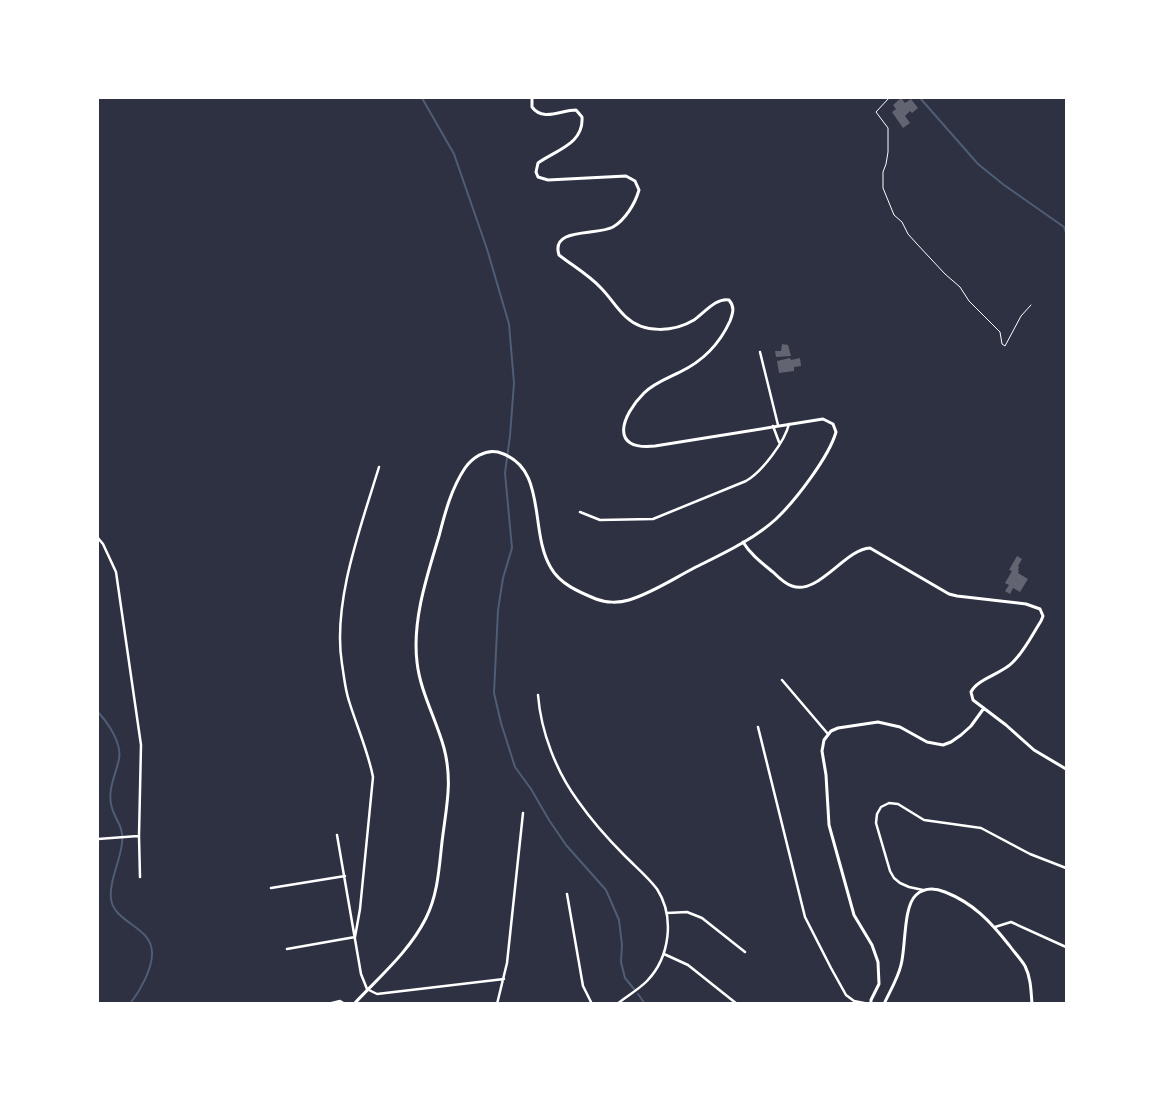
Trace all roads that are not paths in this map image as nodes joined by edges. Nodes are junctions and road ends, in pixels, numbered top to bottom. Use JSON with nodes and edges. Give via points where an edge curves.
{"nodes":[{"id":1,"x":532,"y":98,"type":"edge"},
{"id":2,"x":760,"y":352,"type":"dead end"},
{"id":3,"x":789,"y":424,"type":"junction"},
{"id":4,"x":778,"y":425,"type":"junction"},
{"id":5,"x":773,"y":426,"type":"junction"},
{"id":6,"x":779,"y":442,"type":"junction"},
{"id":7,"x":378,"y":467,"type":"dead end"},
{"id":8,"x":580,"y":512,"type":"dead end"},
{"id":9,"x":98,"y":538,"type":"edge"},
{"id":10,"x":743,"y":542,"type":"junction"},
{"id":11,"x":782,"y":680,"type":"dead end"},
{"id":12,"x":538,"y":695,"type":"dead end"},
{"id":13,"x":984,"y":708,"type":"junction"},
{"id":14,"x":758,"y":727,"type":"dead end"},
{"id":15,"x":828,"y":734,"type":"junction"},
{"id":16,"x":1066,"y":769,"type":"edge"},
{"id":17,"x":523,"y":813,"type":"dead end"},
{"id":18,"x":139,"y":836,"type":"junction"},
{"id":19,"x":337,"y":836,"type":"dead end"},
{"id":20,"x":98,"y":839,"type":"edge"},
{"id":21,"x":1066,"y":868,"type":"edge"},
{"id":22,"x":140,"y":876,"type":"dead end"},
{"id":23,"x":345,"y":876,"type":"junction"},
{"id":24,"x":271,"y":888,"type":"dead end"},
{"id":25,"x":923,"y":890,"type":"junction"},
{"id":26,"x":567,"y":894,"type":"dead end"},
{"id":27,"x":667,"y":913,"type":"junction"},
{"id":28,"x":995,"y":927,"type":"junction"},
{"id":29,"x":355,"y":937,"type":"junction"},
{"id":30,"x":1066,"y":947,"type":"edge"},
{"id":31,"x":287,"y":949,"type":"dead end"},
{"id":32,"x":745,"y":952,"type":"dead end"},
{"id":33,"x":664,"y":954,"type":"junction"},
{"id":34,"x":504,"y":979,"type":"junction"},
{"id":35,"x":367,"y":989,"type":"junction"},
{"id":36,"x":328,"y":1004,"type":"edge"},
{"id":37,"x":346,"y":1004,"type":"edge"},
{"id":38,"x":354,"y":1004,"type":"edge"},
{"id":39,"x":497,"y":1004,"type":"edge"},
{"id":40,"x":592,"y":1004,"type":"edge"},
{"id":41,"x":617,"y":1004,"type":"edge"},
{"id":42,"x":737,"y":1004,"type":"edge"},
{"id":43,"x":870,"y":1004,"type":"edge"},
{"id":44,"x":884,"y":1004,"type":"edge"},
{"id":45,"x":1032,"y":1004,"type":"edge"}],
"edges":[{"from":1,"to":5,"type":"street","via":[[532,107],[539,113],[549,115],[576,110],[582,117],[576,138],[538,163],[538,177],[548,180],[626,176],[635,181],[639,190],[621,222],[601,232],[566,236],[558,244],[560,255],[600,287],[628,319],[644,327],[680,327],[722,300],[729,300],[733,305],[727,328],[708,353],[684,370],[655,384],[639,399],[626,421],[626,439],[641,447]]},
{"from":2,"to":4,"type":"street"},
{"from":3,"to":4,"type":"street"},
{"from":3,"to":6,"type":"street"},
{"from":3,"to":10,"type":"street","via":[[823,419],[833,424],[836,432],[823,459],[785,510]]},
{"from":4,"to":5,"type":"street"},
{"from":5,"to":6,"type":"street"},
{"from":6,"to":8,"type":"street","via":[[756,476],[653,519],[600,520]]},
{"from":7,"to":29,"type":"street","via":[[347,576],[341,621],[341,661],[348,699],[370,760],[373,778]]},
{"from":9,"to":18,"type":"street","via":[[116,572],[142,745]]},
{"from":10,"to":13,"type":"street","via":[[753,555],[792,586],[815,582],[851,556],[870,548],[949,594],[1026,604],[1040,609],[1041,621],[1014,662],[972,688],[974,700]]},
{"from":10,"to":35,"type":"street","via":[[654,590],[628,600],[601,601],[572,589],[551,569],[539,538],[532,487],[521,466],[495,451],[482,454],[466,465],[448,502],[422,598],[416,637],[418,671],[442,740],[448,770],[448,803],[437,884],[429,912],[418,933]]},
{"from":11,"to":15,"type":"street"},
{"from":12,"to":27,"type":"street","via":[[546,736],[564,780],[606,836],[654,886]]},
{"from":13,"to":15,"type":"street","via":[[971,726],[943,745],[927,742],[900,727],[885,723],[841,727]]},
{"from":13,"to":16,"type":"street","via":[[1034,750]]},
{"from":14,"to":43,"type":"street","via":[[806,917],[846,995],[854,1001]]},
{"from":15,"to":43,"type":"street","via":[[822,751],[828,825],[854,915],[878,962],[878,984]]},
{"from":17,"to":34,"type":"street"},
{"from":18,"to":20,"type":"street"},
{"from":18,"to":22,"type":"street"},
{"from":19,"to":23,"type":"street"},
{"from":21,"to":25,"type":"street","via":[[1030,854],[981,828],[924,820],[898,804],[888,803],[877,814],[876,824],[890,871],[900,883]]},
{"from":23,"to":24,"type":"street"},
{"from":23,"to":29,"type":"street"},
{"from":25,"to":28,"type":"street","via":[[937,889],[959,898]]},
{"from":25,"to":44,"type":"street","via":[[909,906],[898,976]]},
{"from":26,"to":40,"type":"street","via":[[583,986]]},
{"from":27,"to":32,"type":"street","via":[[687,912],[702,918]]},
{"from":27,"to":33,"type":"street","via":[[668,935]]},
{"from":28,"to":30,"type":"street","via":[[1011,922]]},
{"from":28,"to":45,"type":"street","via":[[1027,971]]},
{"from":29,"to":31,"type":"street"},
{"from":29,"to":35,"type":"street"},
{"from":33,"to":41,"type":"street","via":[[647,982]]},
{"from":33,"to":42,"type":"street","via":[[688,966]]},
{"from":34,"to":35,"type":"street","via":[[377,994]]},
{"from":34,"to":39,"type":"street"},
{"from":35,"to":38,"type":"street"},
{"from":36,"to":37,"type":"street","via":[[340,1001]]}]}
